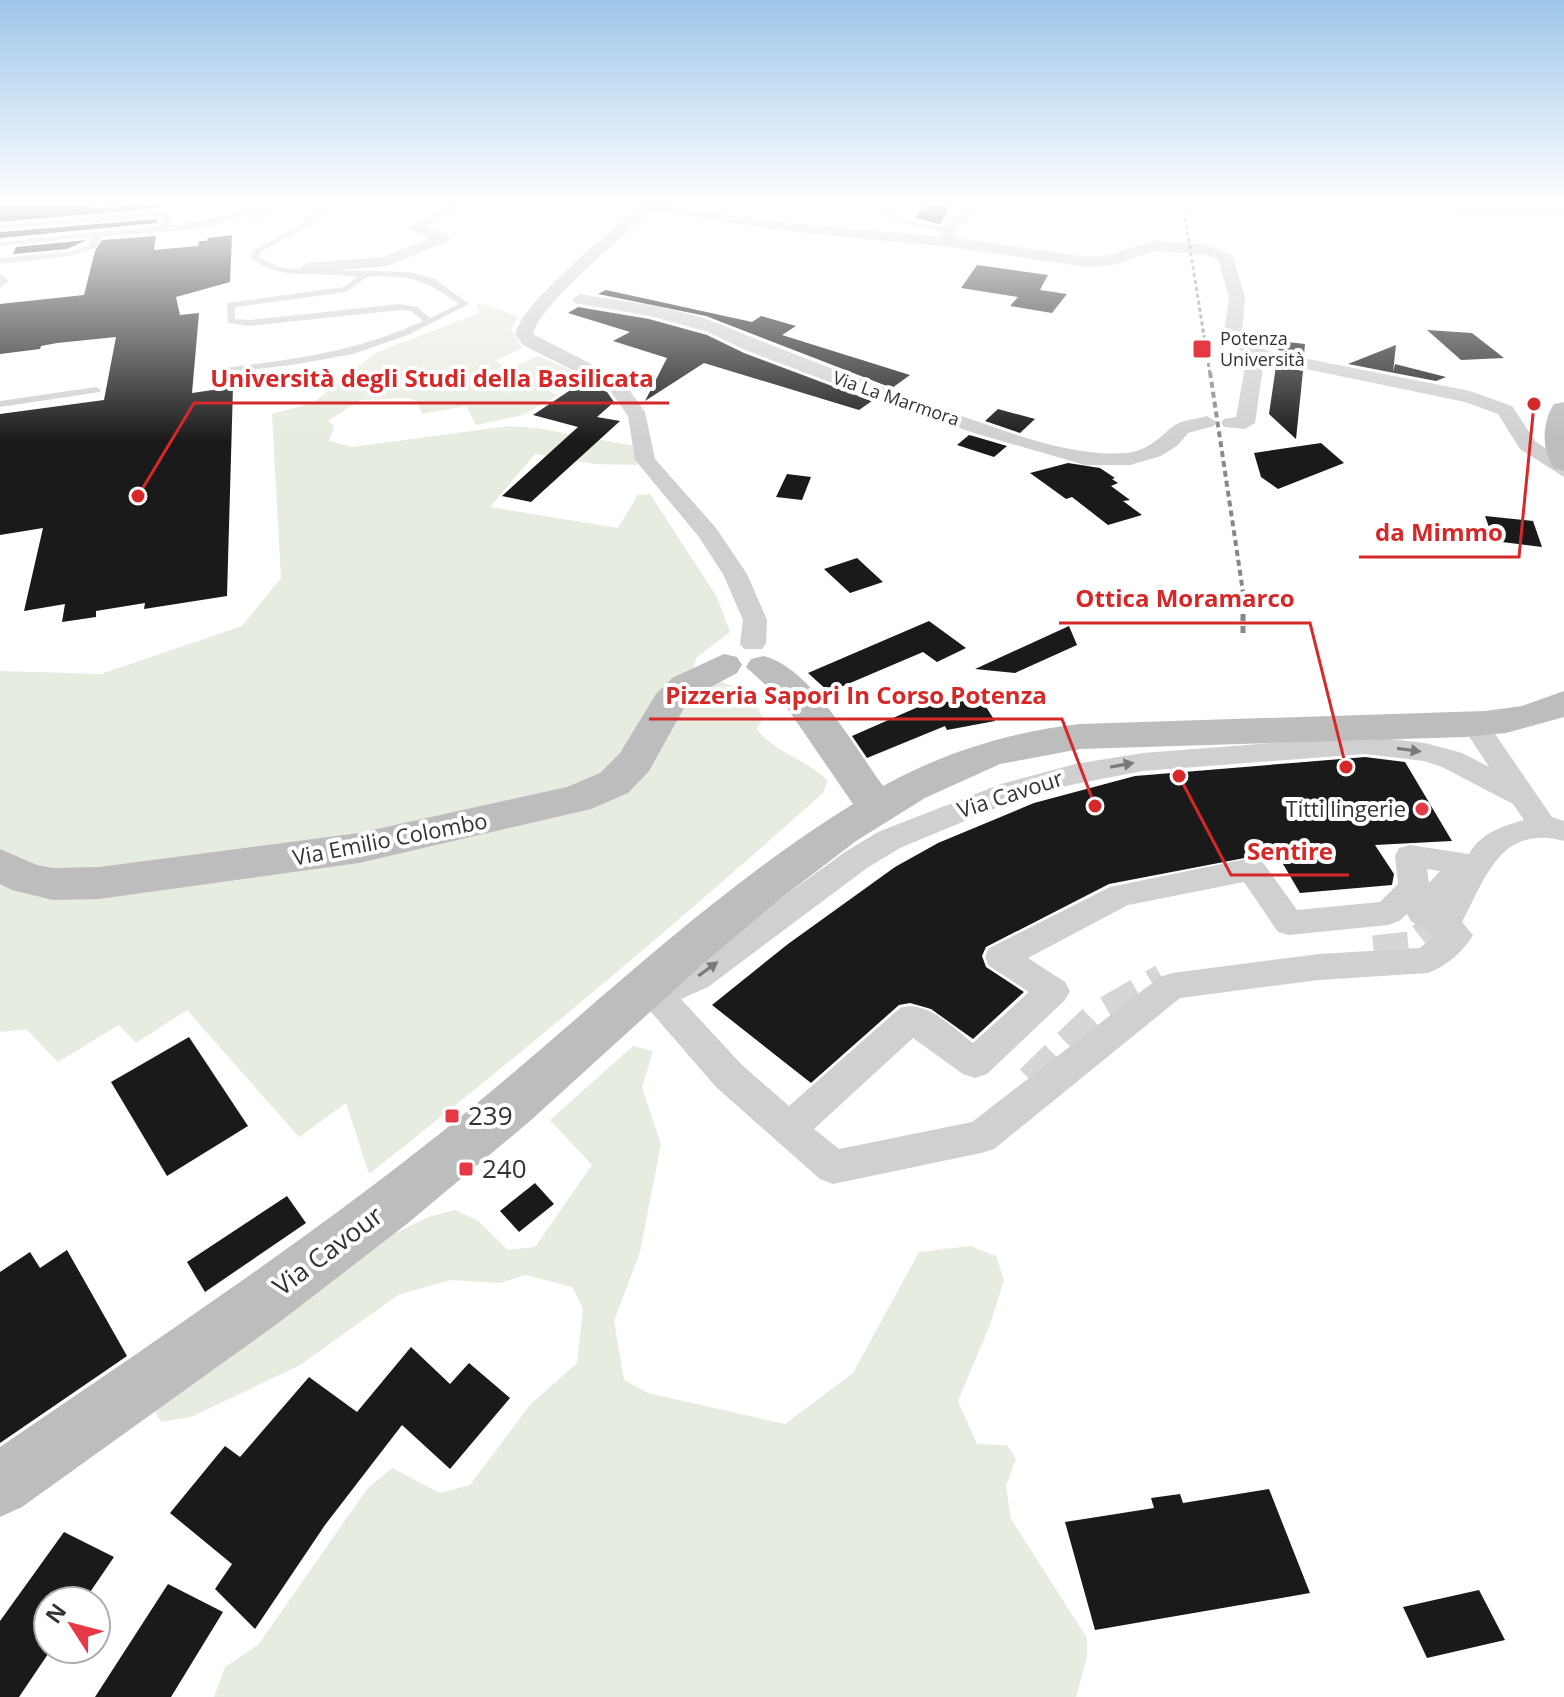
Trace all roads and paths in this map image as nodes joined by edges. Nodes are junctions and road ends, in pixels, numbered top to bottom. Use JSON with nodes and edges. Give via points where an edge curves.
{"nodes":[{"id":1,"x":358,"y":283,"type":"edge"},
{"id":2,"x":391,"y":283,"type":"edge"},
{"id":3,"x":435,"y":283,"type":"edge"},
{"id":4,"x":562,"y":283,"type":"edge"},
{"id":5,"x":1233,"y":283,"type":"edge"},
{"id":6,"x":346,"y":289,"type":"junction"},
{"id":7,"x":580,"y":299,"type":"dead end"},
{"id":8,"x":430,"y":322,"type":"junction"},
{"id":9,"x":1263,"y":355,"type":"junction"},
{"id":10,"x":216,"y":367,"type":"dead end"},
{"id":11,"x":95,"y":385,"type":"dead end"},
{"id":12,"x":0,"y":402,"type":"edge"},
{"id":13,"x":1564,"y":410,"type":"edge"},
{"id":14,"x":1207,"y":422,"type":"dead end"},
{"id":15,"x":1231,"y":423,"type":"dead end"},
{"id":16,"x":1564,"y":462,"type":"edge"},
{"id":17,"x":1564,"y":471,"type":"edge"},
{"id":18,"x":747,"y":659,"type":"junction"},
{"id":19,"x":1564,"y":703,"type":"edge"},
{"id":20,"x":1474,"y":724,"type":"junction"},
{"id":21,"x":1521,"y":796,"type":"junction"},
{"id":22,"x":876,"y":806,"type":"junction"},
{"id":23,"x":1553,"y":828,"type":"edge"},
{"id":24,"x":0,"y":864,"type":"edge"},
{"id":25,"x":1445,"y":923,"type":"tunnel mouth"},
{"id":26,"x":1001,"y":957,"type":"joint"},
{"id":27,"x":645,"y":992,"type":"junction"},
{"id":28,"x":782,"y":1123,"type":"dead end"},
{"id":29,"x":0,"y":1485,"type":"edge"}],
"edges":[{"from":1,"to":6,"type":"lane"},
{"from":2,"to":6,"type":"lane"},
{"from":3,"to":8,"type":"lane","via":[[465,304]]},
{"from":4,"to":18,"type":"street","via":[[525,324],[524,334],[615,384],[638,416],[645,460],[708,533],[735,574],[755,620]]},
{"from":5,"to":9,"type":"street","via":[[1237,298],[1233,333]]},
{"from":6,"to":8,"type":"lane","via":[[230,305],[231,321],[400,307],[414,309]]},
{"from":7,"to":14,"type":"street","name":"Via La Marmora","via":[[714,328],[872,391],[1085,459],[1142,455],[1190,424]]},
{"from":8,"to":10,"type":"lane","via":[[365,348],[272,364]]},
{"from":9,"to":15,"type":"street","via":[[1254,367],[1245,423]]},
{"from":9,"to":17,"type":"street","via":[[1496,405],[1510,416],[1527,445]]},
{"from":11,"to":12,"type":"lane"},
{"from":13,"to":16,"type":"main road","via":[[1559,419]]},
{"from":18,"to":22,"type":"main road","via":[[794,691]]},
{"from":18,"to":24,"type":"main road","name":"Via Emilio Colombo","via":[[685,686],[669,702],[635,762],[614,783],[577,799],[359,848],[99,883],[53,884],[27,879]]},
{"from":19,"to":20,"type":"main road","name":"Via Cavour","via":[[1546,712]]},
{"from":20,"to":21,"type":"street","name":"Via Cavour"},
{"from":20,"to":22,"type":"main road","name":"Via Cavour","via":[[1117,733],[1042,740],[925,780]]},
{"from":21,"to":23,"type":"street","name":"Via Cavour"},
{"from":27,"to":21,"type":"street","name":"Via Cavour","one_way":true,"via":[[665,991],[696,978],[889,840],[1011,791],[1075,774],[1143,762],[1365,745],[1452,760]]},
{"from":22,"to":27,"type":"main road","name":"Via Cavour","via":[[751,897]]},
{"from":23,"to":25,"type":"street","via":[[1509,835],[1488,847]]},
{"from":26,"to":26,"type":"street","via":[[1135,892],[1251,869],[1289,923],[1388,913],[1414,887],[1410,856],[1464,863],[1422,913],[1457,935],[1428,960],[1319,967],[1172,986],[981,1137],[833,1167],[788,1130],[912,1018],[975,1063],[1053,991]]},
{"from":27,"to":28,"type":"street"},
{"from":27,"to":29,"type":"main road","name":"Via Cavour","via":[[406,1192]]}]}
